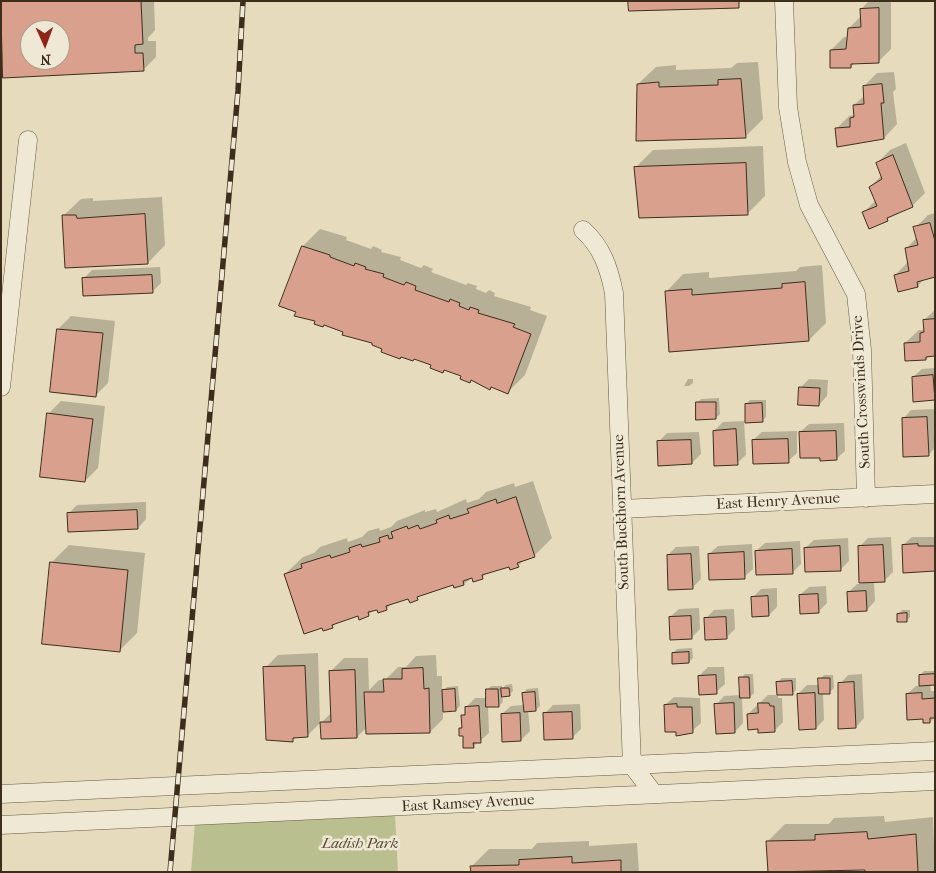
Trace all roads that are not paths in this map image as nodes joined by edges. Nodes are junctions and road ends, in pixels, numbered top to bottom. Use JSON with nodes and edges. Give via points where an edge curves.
{"nodes":[{"id":1,"x":784,"y":1,"type":"edge"},
{"id":2,"x":28,"y":140,"type":"dead end"},
{"id":3,"x":583,"y":230,"type":"dead end"},
{"id":4,"x":1,"y":387,"type":"edge"},
{"id":5,"x":935,"y":494,"type":"edge"},
{"id":6,"x":866,"y":498,"type":"junction"},
{"id":7,"x":622,"y":509,"type":"junction"},
{"id":8,"x":935,"y":752,"type":"edge"},
{"id":9,"x":632,"y":765,"type":"junction"},
{"id":10,"x":935,"y":781,"type":"edge"},
{"id":11,"x":1,"y":794,"type":"edge"},
{"id":12,"x":654,"y":794,"type":"junction"},
{"id":13,"x":1,"y":825,"type":"edge"}],
"edges":[{"from":1,"to":6,"type":"street","name":"South Crosswinds Drive","via":[[788,107],[797,162],[810,205],[856,294],[862,350]]},
{"from":2,"to":4,"type":"street"},
{"from":3,"to":7,"type":"street","name":"South Buckhorn Avenue","via":[[594,240],[609,270],[614,293]]},
{"from":5,"to":6,"type":"street","name":"East Henry Avenue"},
{"from":6,"to":7,"type":"street","name":"East Henry Avenue"},
{"from":7,"to":9,"type":"street","name":"South Buckhorn Avenue"},
{"from":8,"to":9,"type":"street","name":"East Ramsey Avenue"},
{"from":9,"to":11,"type":"street","name":"East Ramsey Avenue"},
{"from":9,"to":12,"type":"street"},
{"from":10,"to":12,"type":"street","name":"East Ramsey Avenue"},
{"from":12,"to":13,"type":"street","name":"East Ramsey Avenue"}]}
